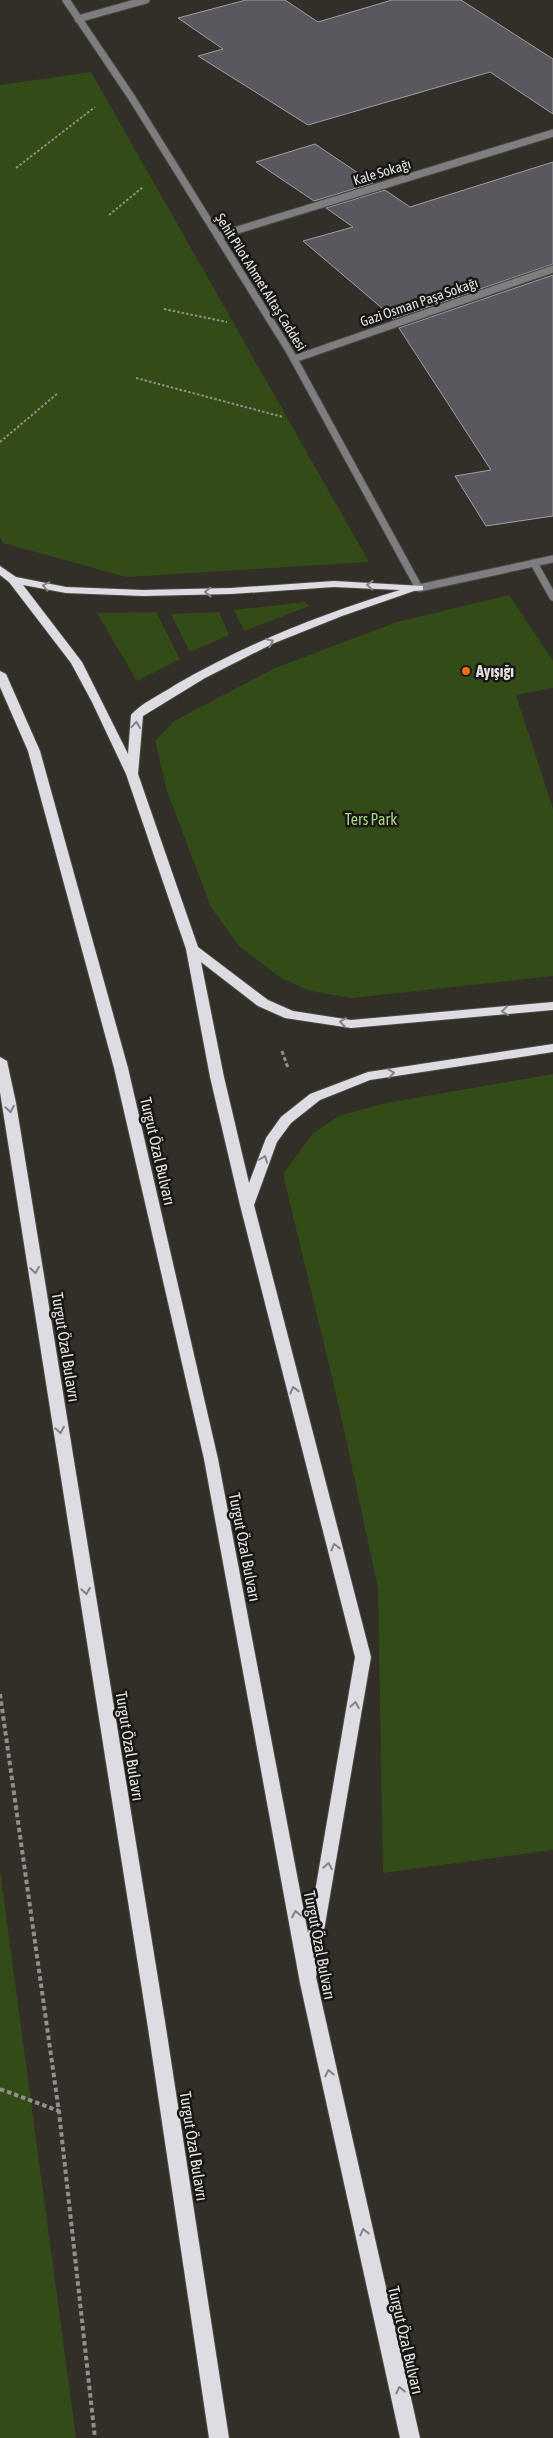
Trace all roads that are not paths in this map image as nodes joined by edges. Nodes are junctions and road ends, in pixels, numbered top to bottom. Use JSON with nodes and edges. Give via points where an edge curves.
{"nodes":[{"id":1,"x":66,"y":0,"type":"edge"},
{"id":2,"x":146,"y":0,"type":"edge"},
{"id":3,"x":78,"y":19,"type":"junction"},
{"id":4,"x":553,"y":133,"type":"edge"},
{"id":5,"x":218,"y":236,"type":"junction"},
{"id":6,"x":553,"y":269,"type":"edge"},
{"id":7,"x":294,"y":359,"type":"junction"},
{"id":8,"x":553,"y":559,"type":"edge"},
{"id":9,"x":534,"y":563,"type":"junction"},
{"id":10,"x":0,"y":569,"type":"edge"},
{"id":11,"x":13,"y":580,"type":"junction"},
{"id":12,"x":419,"y":588,"type":"junction"},
{"id":13,"x":553,"y":597,"type":"edge"},
{"id":14,"x":0,"y":674,"type":"edge"},
{"id":15,"x":132,"y":774,"type":"junction"},
{"id":16,"x":192,"y":949,"type":"junction"},
{"id":17,"x":553,"y":1006,"type":"edge"},
{"id":18,"x":553,"y":1048,"type":"edge"},
{"id":19,"x":0,"y":1062,"type":"edge"},
{"id":20,"x":247,"y":1205,"type":"junction"},
{"id":21,"x":308,"y":1983,"type":"junction"},
{"id":22,"x":219,"y":2438,"type":"edge"},
{"id":23,"x":410,"y":2438,"type":"edge"}],
"edges":[{"from":1,"to":3,"type":"street","name":"Şehit Pilot Ahmet Altaş Caddesi"},
{"from":2,"to":3,"type":"street"},
{"from":3,"to":5,"type":"street","name":"Şehit Pilot Ahmet Altaş Caddesi"},
{"from":4,"to":5,"type":"street","name":"Kale Sokağı"},
{"from":5,"to":7,"type":"street","name":"Şehit Pilot Ahmet Altaş Caddesi"},
{"from":6,"to":7,"type":"street","name":"Gazi Osman Paşa Sokağı"},
{"from":7,"to":12,"type":"street","name":"Şehit Pilot Ahmet Altaş Caddesi"},
{"from":8,"to":9,"type":"street"},
{"from":9,"to":12,"type":"street"},
{"from":9,"to":13,"type":"street"},
{"from":10,"to":11,"type":"highway"},
{"from":12,"to":11,"type":"highway","one_way":true,"via":[[334,584],[142,594],[66,590]]},
{"from":11,"to":15,"type":"highway","via":[[76,662]]},
{"from":15,"to":12,"type":"highway","one_way":true,"via":[[137,715],[166,695],[271,641],[350,608]]},
{"from":21,"to":14,"type":"highway","name":"Turgut Özal Bulvarı","one_way":true,"via":[[211,1459],[121,1068],[34,750]]},
{"from":15,"to":16,"type":"highway"},
{"from":17,"to":16,"type":"highway","one_way":true,"via":[[351,1024],[290,1015],[263,1003]]},
{"from":16,"to":20,"type":"highway"},
{"from":20,"to":18,"type":"highway","one_way":true,"via":[[271,1141],[286,1120],[315,1097],[368,1076]]},
{"from":19,"to":22,"type":"highway","name":"Turgut Özal Bulavrı","one_way":true,"via":[[157,2028]]},
{"from":21,"to":20,"type":"highway","one_way":true,"via":[[363,1656]]},
{"from":23,"to":21,"type":"highway","name":"Turgut Özal Bulvarı","one_way":true}]}
